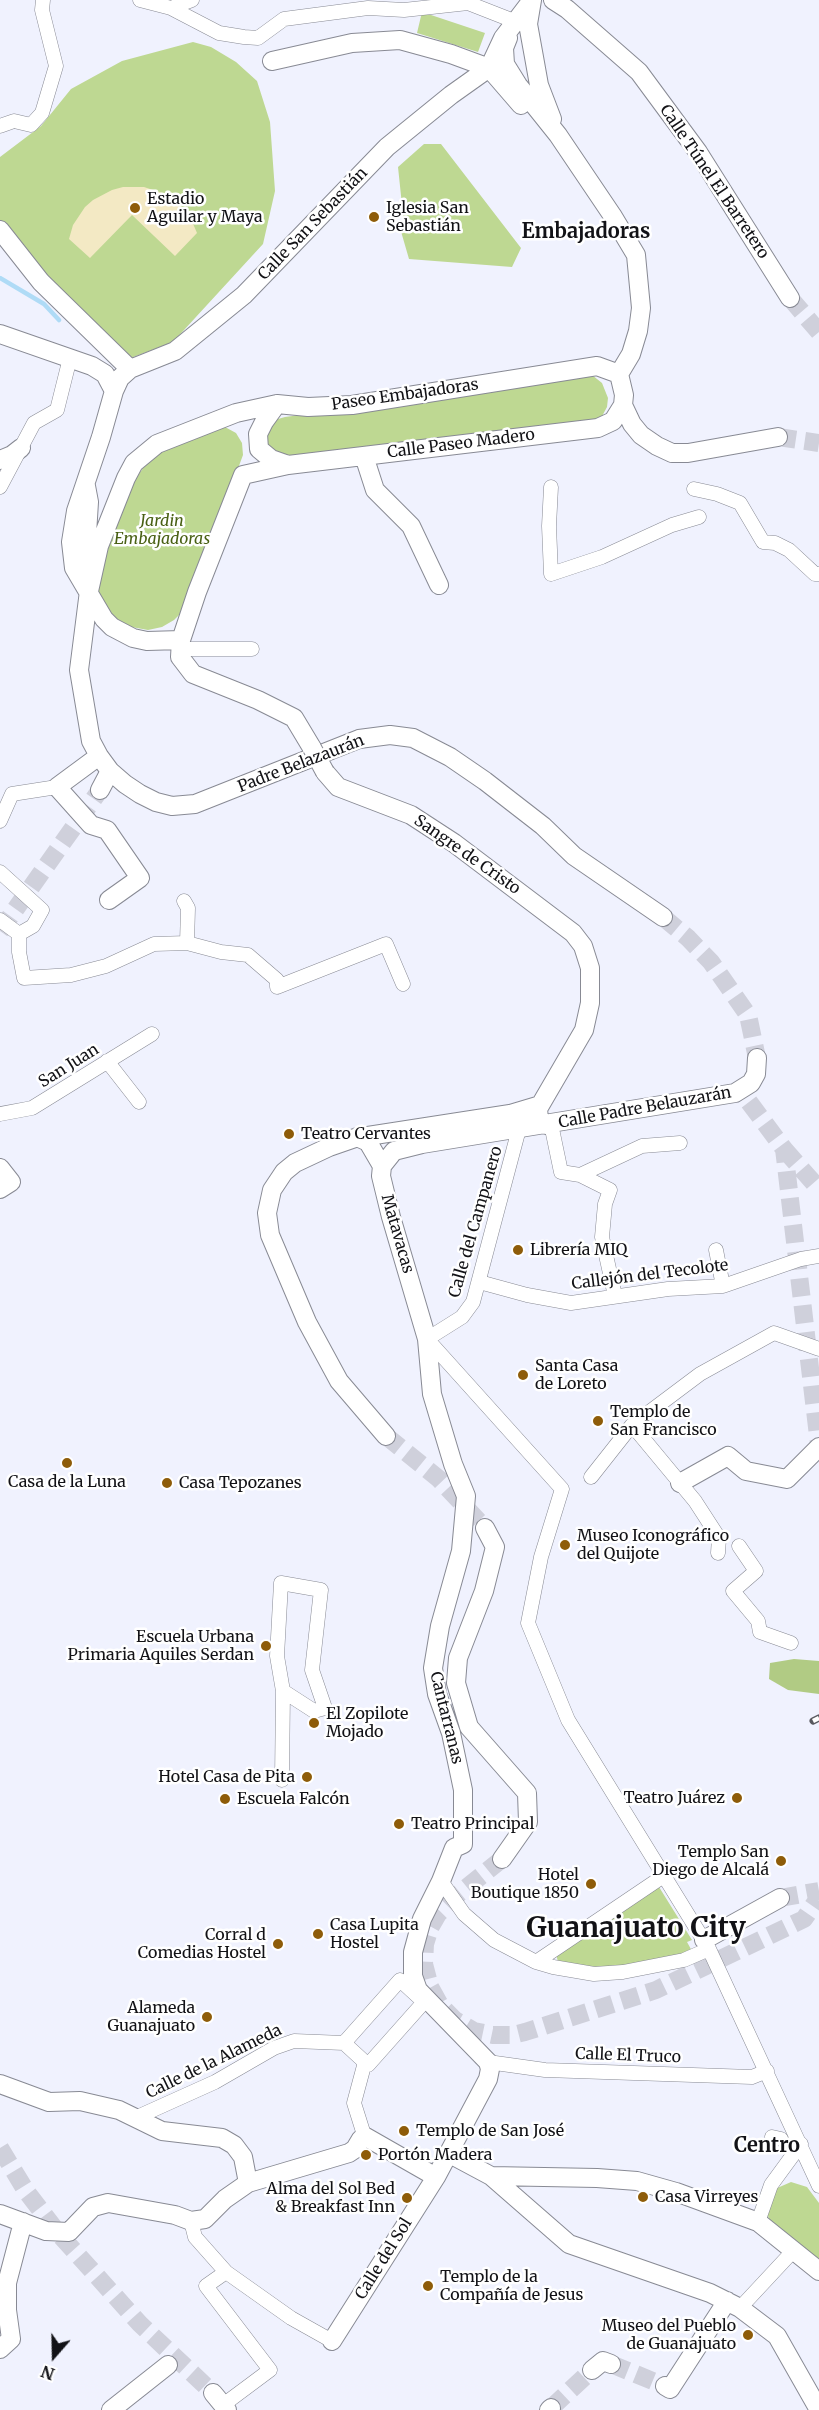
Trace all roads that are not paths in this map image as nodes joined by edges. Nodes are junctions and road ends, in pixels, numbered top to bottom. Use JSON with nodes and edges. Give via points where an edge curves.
{"nodes":[{"id":1,"x":43,"y":0,"type":"edge"},
{"id":2,"x":140,"y":0,"type":"edge"},
{"id":3,"x":192,"y":0,"type":"edge"},
{"id":4,"x":532,"y":0,"type":"edge"},
{"id":5,"x":553,"y":0,"type":"edge"},
{"id":6,"x":443,"y":2,"type":"edge"},
{"id":7,"x":171,"y":8,"type":"junction"},
{"id":8,"x":514,"y":21,"type":"junction"},
{"id":9,"x":272,"y":61,"type":"dead end"},
{"id":10,"x":489,"y":68,"type":"junction"},
{"id":11,"x":0,"y":126,"type":"edge"},
{"id":12,"x":558,"y":135,"type":"junction"},
{"id":13,"x":0,"y":230,"type":"edge"},
{"id":14,"x":790,"y":298,"type":"tunnel mouth"},
{"id":15,"x":0,"y":334,"type":"edge"},
{"id":16,"x":70,"y":358,"type":"junction"},
{"id":17,"x":130,"y":369,"type":"junction"},
{"id":18,"x":619,"y":374,"type":"junction"},
{"id":19,"x":114,"y":391,"type":"junction"},
{"id":20,"x":278,"y":404,"type":"junction"},
{"id":21,"x":623,"y":405,"type":"junction"},
{"id":22,"x":236,"y":413,"type":"junction"},
{"id":23,"x":778,"y":437,"type":"tunnel mouth"},
{"id":24,"x":21,"y":448,"type":"junction"},
{"id":25,"x":364,"y":456,"type":"junction"},
{"id":26,"x":0,"y":460,"type":"edge"},
{"id":27,"x":288,"y":465,"type":"junction"},
{"id":28,"x":243,"y":475,"type":"junction"},
{"id":29,"x":0,"y":487,"type":"edge"},
{"id":30,"x":551,"y":487,"type":"dead end"},
{"id":31,"x":694,"y":489,"type":"dead end"},
{"id":32,"x":699,"y":517,"type":"dead end"},
{"id":33,"x":819,"y":574,"type":"edge"},
{"id":34,"x":439,"y":585,"type":"dead end"},
{"id":35,"x":86,"y":587,"type":"junction"},
{"id":36,"x":83,"y":632,"type":"junction"},
{"id":37,"x":180,"y":649,"type":"junction"},
{"id":38,"x":252,"y":649,"type":"dead end"},
{"id":39,"x":104,"y":763,"type":"junction"},
{"id":40,"x":57,"y":787,"type":"junction"},
{"id":41,"x":100,"y":790,"type":"tunnel mouth"},
{"id":42,"x":0,"y":821,"type":"edge"},
{"id":43,"x":0,"y":872,"type":"edge"},
{"id":44,"x":109,"y":900,"type":"dead end"},
{"id":45,"x":184,"y":901,"type":"dead end"},
{"id":46,"x":663,"y":917,"type":"tunnel mouth"},
{"id":47,"x":0,"y":920,"type":"edge"},
{"id":48,"x":19,"y":934,"type":"junction"},
{"id":49,"x":188,"y":943,"type":"junction"},
{"id":50,"x":403,"y":984,"type":"dead end"},
{"id":51,"x":152,"y":1034,"type":"dead end"},
{"id":52,"x":757,"y":1058,"type":"tunnel mouth"},
{"id":53,"x":107,"y":1061,"type":"junction"},
{"id":54,"x":139,"y":1102,"type":"dead end"},
{"id":55,"x":540,"y":1105,"type":"junction"},
{"id":56,"x":0,"y":1114,"type":"edge"},
{"id":57,"x":548,"y":1125,"type":"junction"},
{"id":58,"x":519,"y":1129,"type":"junction"},
{"id":59,"x":357,"y":1137,"type":"junction"},
{"id":60,"x":680,"y":1143,"type":"dead end"},
{"id":61,"x":382,"y":1166,"type":"junction"},
{"id":62,"x":0,"y":1168,"type":"edge"},
{"id":63,"x":580,"y":1174,"type":"junction"},
{"id":64,"x":5,"y":1187,"type":"edge"},
{"id":65,"x":716,"y":1250,"type":"dead end"},
{"id":66,"x":819,"y":1256,"type":"edge"},
{"id":67,"x":483,"y":1283,"type":"dead end"},
{"id":68,"x":723,"y":1286,"type":"junction"},
{"id":69,"x":615,"y":1296,"type":"junction"},
{"id":70,"x":427,"y":1339,"type":"junction"},
{"id":71,"x":819,"y":1349,"type":"edge"},
{"id":72,"x":633,"y":1425,"type":"junction"},
{"id":73,"x":386,"y":1436,"type":"tunnel mouth"},
{"id":74,"x":819,"y":1448,"type":"edge"},
{"id":75,"x":591,"y":1477,"type":"dead end"},
{"id":76,"x":681,"y":1483,"type":"junction"},
{"id":77,"x":485,"y":1528,"type":"tunnel mouth"},
{"id":78,"x":740,"y":1546,"type":"dead end"},
{"id":79,"x":718,"y":1553,"type":"dead end"},
{"id":80,"x":791,"y":1643,"type":"dead end"},
{"id":81,"x":283,"y":1691,"type":"junction"},
{"id":82,"x":282,"y":1780,"type":"dead end"},
{"id":83,"x":502,"y":1859,"type":"tunnel mouth"},
{"id":84,"x":665,"y":1875,"type":"junction"},
{"id":85,"x":441,"y":1881,"type":"junction"},
{"id":86,"x":780,"y":1898,"type":"tunnel mouth"},
{"id":87,"x":707,"y":1945,"type":"junction"},
{"id":88,"x":536,"y":1962,"type":"junction"},
{"id":89,"x":344,"y":2043,"type":"junction"},
{"id":90,"x":365,"y":2062,"type":"junction"},
{"id":91,"x":488,"y":2062,"type":"junction"},
{"id":92,"x":767,"y":2071,"type":"junction"},
{"id":93,"x":0,"y":2084,"type":"edge"},
{"id":94,"x":135,"y":2118,"type":"junction"},
{"id":95,"x":364,"y":2138,"type":"junction"},
{"id":96,"x":801,"y":2144,"type":"junction"},
{"id":97,"x":448,"y":2153,"type":"junction"},
{"id":98,"x":491,"y":2176,"type":"junction"},
{"id":99,"x":436,"y":2177,"type":"junction"},
{"id":100,"x":248,"y":2183,"type":"junction"},
{"id":101,"x":819,"y":2186,"type":"edge"},
{"id":102,"x":0,"y":2214,"type":"edge"},
{"id":103,"x":191,"y":2221,"type":"junction"},
{"id":104,"x":22,"y":2222,"type":"junction"},
{"id":105,"x":758,"y":2222,"type":"junction"},
{"id":106,"x":794,"y":2250,"type":"junction"},
{"id":107,"x":819,"y":2271,"type":"edge"},
{"id":108,"x":226,"y":2272,"type":"junction"},
{"id":109,"x":733,"y":2305,"type":"junction"},
{"id":110,"x":332,"y":2341,"type":"joint"},
{"id":111,"x":0,"y":2349,"type":"edge"},
{"id":112,"x":168,"y":2365,"type":"dead end"},
{"id":113,"x":668,"y":2387,"type":"dead end"},
{"id":114,"x":217,"y":2403,"type":"edge"},
{"id":115,"x":817,"y":2404,"type":"edge"},
{"id":116,"x":111,"y":2410,"type":"edge"}],
"edges":[{"from":1,"to":11,"type":"street","via":[[56,66],[42,113],[31,125],[14,121]]},
{"from":2,"to":7,"type":"street"},
{"from":3,"to":7,"type":"street"},
{"from":4,"to":8,"type":"street"},
{"from":4,"to":12,"type":"street","via":[[528,24],[539,85]]},
{"from":5,"to":14,"type":"street","name":"Calle Túnel El Barretero","via":[[639,72],[698,152]]},
{"from":6,"to":7,"type":"street","via":[[284,19],[258,38],[219,33]]},
{"from":6,"to":8,"type":"street","via":[[468,3]]},
{"from":8,"to":10,"type":"street"},
{"from":8,"to":12,"type":"street","via":[[504,48],[505,64]]},
{"from":9,"to":10,"type":"street","via":[[352,43],[400,40]]},
{"from":10,"to":12,"type":"street","via":[[512,96]]},
{"from":10,"to":17,"type":"street","name":"Calle San Sebastián","via":[[387,147],[244,295],[175,351]]},
{"from":12,"to":18,"type":"street","via":[[636,255],[641,308],[638,331]]},
{"from":13,"to":17,"type":"street","via":[[41,282]]},
{"from":15,"to":16,"type":"street"},
{"from":16,"to":19,"type":"street","via":[[105,374]]},
{"from":16,"to":24,"type":"street","via":[[57,410],[34,423]]},
{"from":17,"to":19,"type":"street"},
{"from":18,"to":20,"type":"street","name":"Paseo Embajadoras","via":[[597,366],[352,405]]},
{"from":18,"to":21,"type":"street"},
{"from":19,"to":35,"type":"street","via":[[76,511],[71,542],[74,568]]},
{"from":20,"to":22,"type":"street","name":"Paseo Embajadoras"},
{"from":20,"to":27,"type":"street","via":[[258,434],[259,450]]},
{"from":21,"to":23,"type":"street","via":[[641,435],[672,453]]},
{"from":21,"to":25,"type":"street","name":"Calle Paseo Madero","via":[[613,421],[598,428]]},
{"from":22,"to":28,"type":"street","via":[[247,423],[252,437]]},
{"from":22,"to":35,"type":"street","name":"Paseo Embajadoras","via":[[157,444],[134,463],[115,502]]},
{"from":24,"to":26,"type":"street"},
{"from":24,"to":29,"type":"street"},
{"from":25,"to":27,"type":"street","name":"Calle Paseo Madero"},
{"from":25,"to":34,"type":"street","via":[[375,490],[411,526]]},
{"from":27,"to":28,"type":"street","name":"Calle Paseo Madero"},
{"from":28,"to":37,"type":"street","via":[[197,592]]},
{"from":30,"to":32,"type":"street","via":[[551,574]]},
{"from":31,"to":33,"type":"street","via":[[740,503],[763,542],[789,550]]},
{"from":35,"to":36,"type":"street","name":"Paseo Embajadoras"},
{"from":35,"to":37,"type":"street","via":[[104,619],[122,633]]},
{"from":36,"to":37,"type":"street","via":[[100,630]]},
{"from":36,"to":39,"type":"street","via":[[79,670],[91,741]]},
{"from":37,"to":38,"type":"street"},
{"from":37,"to":55,"type":"street","name":"Sangre de Cristo","bridge":true,"via":[[193,674],[294,718],[338,787],[411,815],[573,933],[583,946],[590,969],[590,1003],[584,1030]]},
{"from":39,"to":40,"type":"street"},
{"from":39,"to":41,"type":"street"},
{"from":39,"to":46,"type":"street","name":"Padre Belazaurán","via":[[140,795],[172,806],[195,804],[359,739],[390,735],[412,738],[485,781],[574,856]]},
{"from":40,"to":42,"type":"street","via":[[12,794]]},
{"from":40,"to":44,"type":"street","via":[[91,825],[107,830],[140,878]]},
{"from":43,"to":48,"type":"street","via":[[42,910],[33,926]]},
{"from":45,"to":49,"type":"street","via":[[188,908]]},
{"from":47,"to":48,"type":"street"},
{"from":48,"to":49,"type":"street","via":[[24,978],[71,975],[106,966],[154,944]]},
{"from":49,"to":50,"type":"street","via":[[248,955],[277,980],[277,987],[386,944]]},
{"from":51,"to":53,"type":"street","name":"San Juan"},
{"from":52,"to":57,"type":"street","name":"Calle Padre Belauzarán","via":[[756,1074],[745,1097]]},
{"from":53,"to":54,"type":"street"},
{"from":53,"to":56,"type":"street","name":"San Juan","via":[[32,1108]]},
{"from":55,"to":57,"type":"street","via":[[537,1115]]},
{"from":55,"to":59,"type":"street","via":[[510,1114]]},
{"from":57,"to":58,"type":"street","name":"Calle Padre Belauzarán"},
{"from":57,"to":63,"type":"street","via":[[561,1172]]},
{"from":58,"to":61,"type":"street","name":"Calle Padre Belauzarán","via":[[399,1149]]},
{"from":58,"to":70,"type":"street","name":"Calle del Campanero","via":[[473,1302],[462,1317]]},
{"from":59,"to":61,"type":"street","name":"Matavacas","via":[[368,1142]]},
{"from":59,"to":73,"type":"street","via":[[302,1159],[284,1172],[270,1195],[267,1220],[312,1332],[339,1381]]},
{"from":60,"to":63,"type":"street","via":[[642,1146]]},
{"from":61,"to":70,"type":"street","name":"Matavacas","via":[[390,1216]]},
{"from":62,"to":64,"type":"street","via":[[10,1179]]},
{"from":63,"to":69,"type":"street","via":[[610,1190],[602,1238]]},
{"from":65,"to":68,"type":"street"},
{"from":66,"to":68,"type":"street","name":"Callejón del Tecolote"},
{"from":67,"to":69,"type":"street","name":"Callejón del Tecolote","via":[[571,1303]]},
{"from":68,"to":69,"type":"street","name":"Callejón del Tecolote"},
{"from":70,"to":84,"type":"street","via":[[562,1489],[528,1623],[568,1720]]},
{"from":70,"to":85,"type":"street","name":"Cantarranas","via":[[432,1394],[466,1496],[461,1551],[432,1668],[464,1790],[463,1844],[454,1848]]},
{"from":71,"to":72,"type":"street","via":[[774,1334],[700,1374]]},
{"from":72,"to":75,"type":"street"},
{"from":72,"to":76,"type":"street"},
{"from":74,"to":76,"type":"street","via":[[787,1479],[746,1471],[728,1456]]},
{"from":76,"to":79,"type":"street","via":[[719,1538]]},
{"from":77,"to":83,"type":"street","via":[[495,1547],[484,1591],[458,1658],[456,1683],[469,1727],[527,1792],[528,1822]]},
{"from":78,"to":80,"type":"street","via":[[756,1571],[733,1591],[758,1621],[760,1632]]},
{"from":81,"to":81,"type":"street","via":[[314,1711],[325,1708],[312,1670],[321,1590],[281,1583],[277,1656]]},
{"from":81,"to":82,"type":"street"},
{"from":84,"to":87,"type":"street"},
{"from":84,"to":88,"type":"street"},
{"from":85,"to":88,"type":"street","via":[[474,1924],[494,1940]]},
{"from":85,"to":91,"type":"street","name":"Cantarranas","via":[[416,1938],[412,1976],[418,1990]]},
{"from":86,"to":87,"type":"street"},
{"from":87,"to":88,"type":"street","via":[[684,1960],[623,1972],[594,1974]]},
{"from":87,"to":92,"type":"street"},
{"from":89,"to":90,"type":"street"},
{"from":89,"to":90,"type":"street","via":[[400,1980],[424,2002],[368,2065]]},
{"from":89,"to":94,"type":"street","name":"Calle de la Alameda","via":[[294,2040]]},
{"from":90,"to":95,"type":"street","via":[[354,2103]]},
{"from":91,"to":92,"type":"street","name":"Calle El Truco","via":[[545,2070],[740,2077]]},
{"from":91,"to":97,"type":"street","name":"Calle del Sol","via":[[488,2079]]},
{"from":92,"to":96,"type":"street"},
{"from":93,"to":94,"type":"street","via":[[49,2102],[80,2101]]},
{"from":94,"to":100,"type":"street","via":[[162,2131],[222,2138],[243,2157]]},
{"from":95,"to":99,"type":"street"},
{"from":95,"to":100,"type":"street","via":[[349,2154]]},
{"from":96,"to":101,"type":"street"},
{"from":96,"to":105,"type":"street","via":[[771,2185]]},
{"from":97,"to":98,"type":"street"},
{"from":97,"to":99,"type":"street","name":"Calle del Sol"},
{"from":98,"to":105,"type":"street","via":[[637,2181]]},
{"from":98,"to":109,"type":"street","via":[[569,2244],[710,2293]]},
{"from":99,"to":110,"type":"street","name":"Calle del Sol"},
{"from":100,"to":103,"type":"street","via":[[205,2219]]},
{"from":102,"to":104,"type":"street"},
{"from":103,"to":104,"type":"street","via":[[108,2203],[93,2208],[69,2232],[46,2231]]},
{"from":103,"to":108,"type":"street","via":[[195,2237]]},
{"from":104,"to":111,"type":"street","via":[[7,2283],[11,2339]]},
{"from":105,"to":106,"type":"street"},
{"from":106,"to":107,"type":"street"},
{"from":106,"to":109,"type":"street"},
{"from":108,"to":110,"type":"street","via":[[291,2318]]},
{"from":108,"to":114,"type":"street","via":[[206,2286],[270,2370]]},
{"from":109,"to":113,"type":"street"},
{"from":109,"to":115,"type":"street","via":[[777,2336]]},
{"from":112,"to":116,"type":"street"}]}
